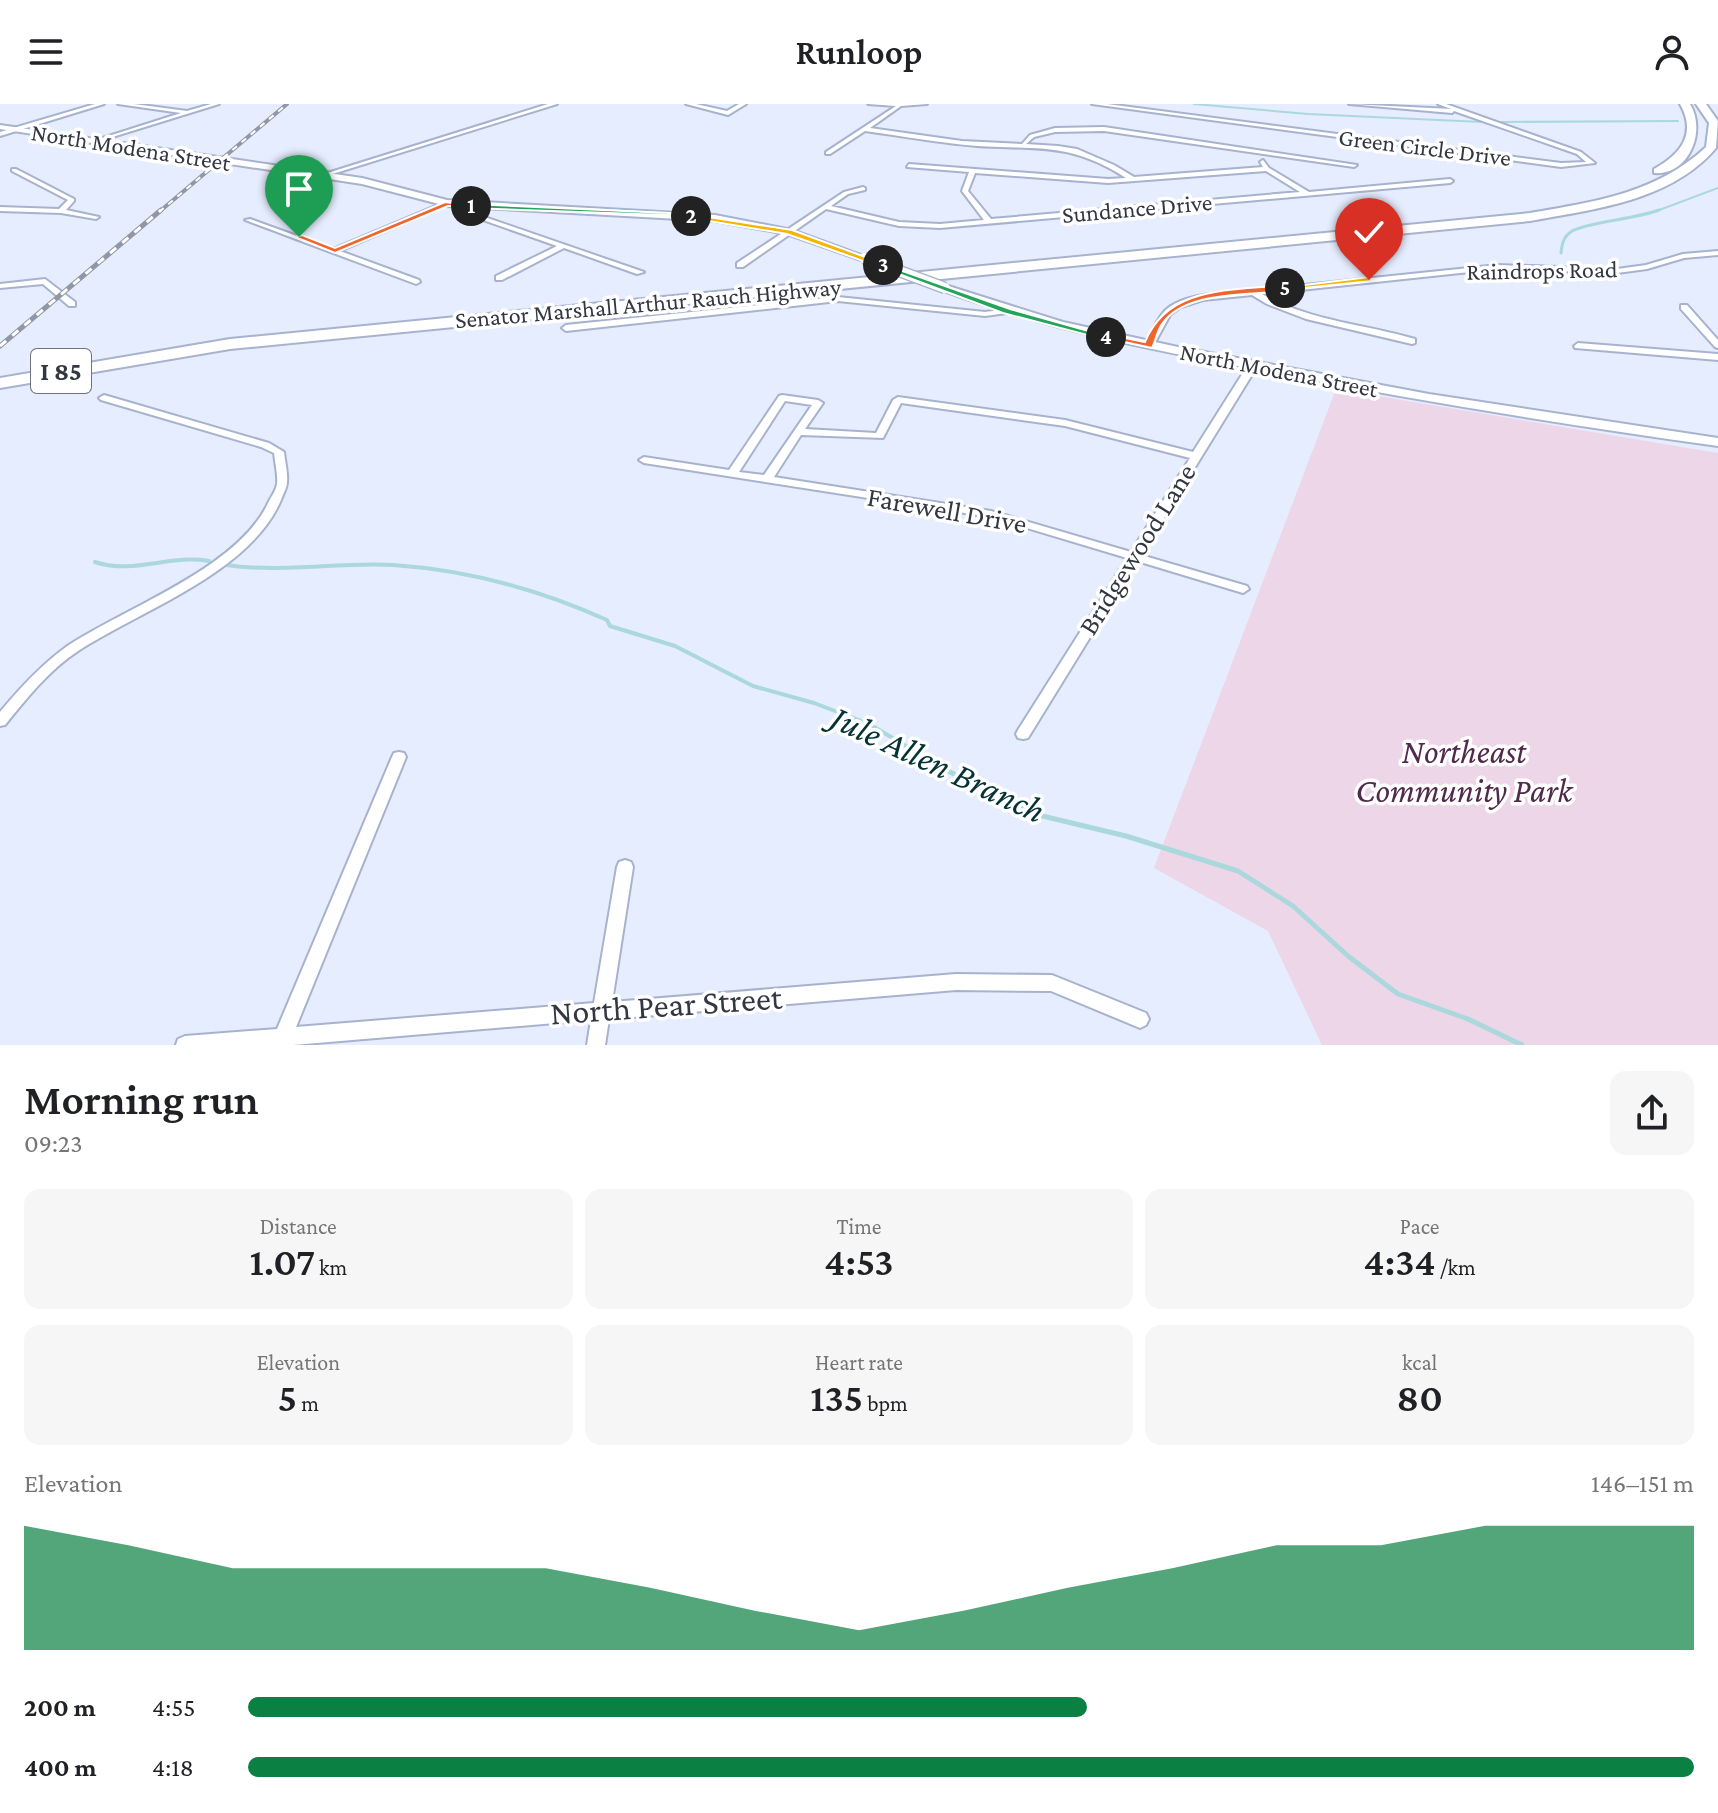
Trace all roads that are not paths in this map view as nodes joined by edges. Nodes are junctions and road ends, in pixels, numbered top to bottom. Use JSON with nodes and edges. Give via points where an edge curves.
{"nodes":[{"id":1,"x":101,"y":104,"type":"edge"},
{"id":2,"x":121,"y":104,"type":"edge"},
{"id":3,"x":216,"y":104,"type":"edge"},
{"id":4,"x":541,"y":104,"type":"edge"},
{"id":5,"x":689,"y":104,"type":"edge"},
{"id":6,"x":743,"y":104,"type":"edge"},
{"id":7,"x":871,"y":104,"type":"edge"},
{"id":8,"x":924,"y":104,"type":"edge"},
{"id":9,"x":1095,"y":104,"type":"edge"},
{"id":10,"x":1352,"y":104,"type":"edge"},
{"id":11,"x":1441,"y":104,"type":"edge"},
{"id":12,"x":1685,"y":104,"type":"edge"},
{"id":13,"x":1701,"y":104,"type":"edge"},
{"id":14,"x":551,"y":105,"type":"edge"},
{"id":15,"x":899,"y":106,"type":"edge"},
{"id":16,"x":1458,"y":110,"type":"junction"},
{"id":17,"x":189,"y":112,"type":"junction"},
{"id":18,"x":0,"y":127,"type":"edge"},
{"id":19,"x":865,"y":129,"type":"junction"},
{"id":20,"x":15,"y":130,"type":"junction"},
{"id":21,"x":0,"y":134,"type":"edge"},
{"id":22,"x":95,"y":142,"type":"junction"},
{"id":23,"x":1024,"y":143,"type":"junction"},
{"id":24,"x":1267,"y":152,"type":"junction"},
{"id":25,"x":828,"y":153,"type":"dead end"},
{"id":26,"x":1354,"y":165,"type":"dead end"},
{"id":27,"x":909,"y":166,"type":"dead end"},
{"id":28,"x":1267,"y":169,"type":"junction"},
{"id":29,"x":14,"y":170,"type":"dead end"},
{"id":30,"x":973,"y":171,"type":"junction"},
{"id":31,"x":324,"y":175,"type":"junction"},
{"id":32,"x":1134,"y":180,"type":"junction"},
{"id":33,"x":1450,"y":181,"type":"dead end"},
{"id":34,"x":863,"y":189,"type":"dead end"},
{"id":35,"x":1308,"y":194,"type":"junction"},
{"id":36,"x":447,"y":203,"type":"junction"},
{"id":37,"x":477,"y":207,"type":"junction"},
{"id":38,"x":825,"y":207,"type":"junction"},
{"id":39,"x":0,"y":209,"type":"edge"},
{"id":40,"x":61,"y":211,"type":"junction"},
{"id":41,"x":96,"y":217,"type":"dead end"},
{"id":42,"x":248,"y":220,"type":"dead end"},
{"id":43,"x":989,"y":222,"type":"junction"},
{"id":44,"x":789,"y":232,"type":"junction"},
{"id":45,"x":561,"y":247,"type":"junction"},
{"id":46,"x":335,"y":251,"type":"junction"},
{"id":47,"x":1718,"y":253,"type":"edge"},
{"id":48,"x":740,"y":265,"type":"dead end"},
{"id":49,"x":640,"y":272,"type":"dead end"},
{"id":50,"x":499,"y":278,"type":"dead end"},
{"id":51,"x":416,"y":282,"type":"dead end"},
{"id":52,"x":0,"y":286,"type":"edge"},
{"id":53,"x":1251,"y":291,"type":"junction"},
{"id":54,"x":72,"y":304,"type":"dead end"},
{"id":55,"x":1684,"y":307,"type":"dead end"},
{"id":56,"x":1007,"y":311,"type":"junction"},
{"id":57,"x":566,"y":328,"type":"dead end"},
{"id":58,"x":1412,"y":341,"type":"dead end"},
{"id":59,"x":1718,"y":345,"type":"edge"},
{"id":60,"x":1149,"y":346,"type":"junction"},
{"id":61,"x":1578,"y":346,"type":"dead end"},
{"id":62,"x":1718,"y":357,"type":"edge"},
{"id":63,"x":1253,"y":365,"type":"junction"},
{"id":64,"x":0,"y":373,"type":"edge"},
{"id":65,"x":0,"y":386,"type":"edge"},
{"id":66,"x":104,"y":398,"type":"dead end"},
{"id":67,"x":799,"y":432,"type":"junction"},
{"id":68,"x":1718,"y":442,"type":"edge"},
{"id":69,"x":1196,"y":456,"type":"junction"},
{"id":70,"x":644,"y":460,"type":"dead end"},
{"id":71,"x":732,"y":474,"type":"junction"},
{"id":72,"x":767,"y":479,"type":"junction"},
{"id":73,"x":1133,"y":555,"type":"junction"},
{"id":74,"x":1243,"y":589,"type":"dead end"},
{"id":75,"x":0,"y":721,"type":"edge"},
{"id":76,"x":1023,"y":734,"type":"dead end"},
{"id":77,"x":399,"y":757,"type":"dead end"},
{"id":78,"x":625,"y":867,"type":"dead end"},
{"id":79,"x":602,"y":1009,"type":"junction"},
{"id":80,"x":1140,"y":1019,"type":"dead end"},
{"id":81,"x":283,"y":1036,"type":"junction"},
{"id":82,"x":185,"y":1045,"type":"edge"},
{"id":83,"x":596,"y":1045,"type":"edge"}],
"edges":[{"from":1,"to":20,"type":"street"},
{"from":2,"to":17,"type":"street"},
{"from":3,"to":17,"type":"street"},
{"from":4,"to":14,"type":"street"},
{"from":5,"to":6,"type":"street","via":[[728,113]]},
{"from":7,"to":15,"type":"street"},
{"from":8,"to":15,"type":"street"},
{"from":9,"to":16,"type":"street","name":"Green Circle Drive","via":[[1561,165],[1592,163],[1588,157]]},
{"from":10,"to":16,"type":"street"},
{"from":11,"to":16,"type":"street","name":"Green Circle Drive"},
{"from":12,"to":64,"type":"highway","name":"Senator Marshall Arthur Rauch Highway","number":"I 85","via":[[1694,120],[1694,137],[1665,168],[1603,192],[1520,209],[289,327],[143,346]]},
{"from":13,"to":65,"type":"highway","name":"Senator Marshall Arthur Rauch Highway","number":"I 85","via":[[1714,123],[1714,139],[1697,163],[1622,198],[1530,217],[230,344]]},
{"from":14,"to":31,"type":"street"},
{"from":15,"to":19,"type":"street"},
{"from":17,"to":22,"type":"street"},
{"from":18,"to":20,"type":"street","name":"North Modena Street"},
{"from":19,"to":23,"type":"street","via":[[976,144]]},
{"from":19,"to":25,"type":"street"},
{"from":20,"to":21,"type":"street"},
{"from":20,"to":22,"type":"street","name":"North Modena Street"},
{"from":22,"to":31,"type":"street","name":"North Modena Street"},
{"from":23,"to":24,"type":"street","via":[[1043,133],[1087,128]]},
{"from":23,"to":32,"type":"street","via":[[1085,151]]},
{"from":24,"to":26,"type":"street"},
{"from":24,"to":28,"type":"street"},
{"from":27,"to":30,"type":"street"},
{"from":28,"to":32,"type":"street"},
{"from":28,"to":35,"type":"street"},
{"from":29,"to":40,"type":"street","via":[[72,200]]},
{"from":30,"to":32,"type":"street"},
{"from":30,"to":43,"type":"street","via":[[965,191]]},
{"from":31,"to":36,"type":"street","name":"North Modena Street"},
{"from":33,"to":35,"type":"street","name":"Sundance Drive"},
{"from":34,"to":38,"type":"street"},
{"from":35,"to":43,"type":"street","name":"Sundance Drive"},
{"from":36,"to":37,"type":"street","name":"North Modena Street"},
{"from":36,"to":46,"type":"street"},
{"from":37,"to":44,"type":"street","name":"North Modena Street","via":[[678,215]]},
{"from":37,"to":45,"type":"street","via":[[468,213]]},
{"from":38,"to":43,"type":"street","name":"Sundance Drive","via":[[909,225]]},
{"from":38,"to":44,"type":"street"},
{"from":39,"to":40,"type":"street"},
{"from":40,"to":41,"type":"street"},
{"from":42,"to":46,"type":"street"},
{"from":44,"to":48,"type":"street"},
{"from":44,"to":56,"type":"street","name":"North Modena Street","bridge":true},
{"from":45,"to":49,"type":"street"},
{"from":45,"to":50,"type":"street"},
{"from":46,"to":51,"type":"street"},
{"from":47,"to":53,"type":"street","name":"Raindrops Road","via":[[1617,271],[1498,267]]},
{"from":52,"to":54,"type":"street","via":[[45,281]]},
{"from":53,"to":58,"type":"street","via":[[1314,321]]},
{"from":53,"to":60,"type":"street","name":"Raindrops Road","via":[[1176,306],[1157,324]]},
{"from":55,"to":59,"type":"street"},
{"from":56,"to":57,"type":"street","via":[[985,314],[838,299]]},
{"from":56,"to":60,"type":"street","name":"North Modena Street"},
{"from":60,"to":63,"type":"street","name":"North Modena Street"},
{"from":61,"to":62,"type":"street"},
{"from":63,"to":68,"type":"street","name":"North Modena Street","via":[[1478,408]]},
{"from":63,"to":69,"type":"street","name":"Bridgewood Lane"},
{"from":66,"to":75,"type":"street","via":[[279,452],[285,468],[282,494],[251,538],[72,649],[38,676]]},
{"from":67,"to":69,"type":"street","via":[[879,436],[898,400],[1065,423]]},
{"from":67,"to":71,"type":"street","via":[[818,403],[782,398]]},
{"from":67,"to":72,"type":"street"},
{"from":69,"to":73,"type":"street","name":"Bridgewood Lane"},
{"from":70,"to":71,"type":"street","name":"Farewell Drive"},
{"from":71,"to":72,"type":"street","name":"Farewell Drive"},
{"from":72,"to":73,"type":"street","name":"Farewell Drive","via":[[991,514]]},
{"from":73,"to":74,"type":"street","name":"Farewell Drive"},
{"from":73,"to":76,"type":"street","name":"Bridgewood Lane"},
{"from":77,"to":81,"type":"street"},
{"from":78,"to":79,"type":"street"},
{"from":79,"to":80,"type":"street","name":"North Pear Street","via":[[956,982],[1052,983]]},
{"from":79,"to":81,"type":"street","name":"North Pear Street"},
{"from":79,"to":83,"type":"street"},
{"from":81,"to":82,"type":"street","name":"North Pear Street"}]}
